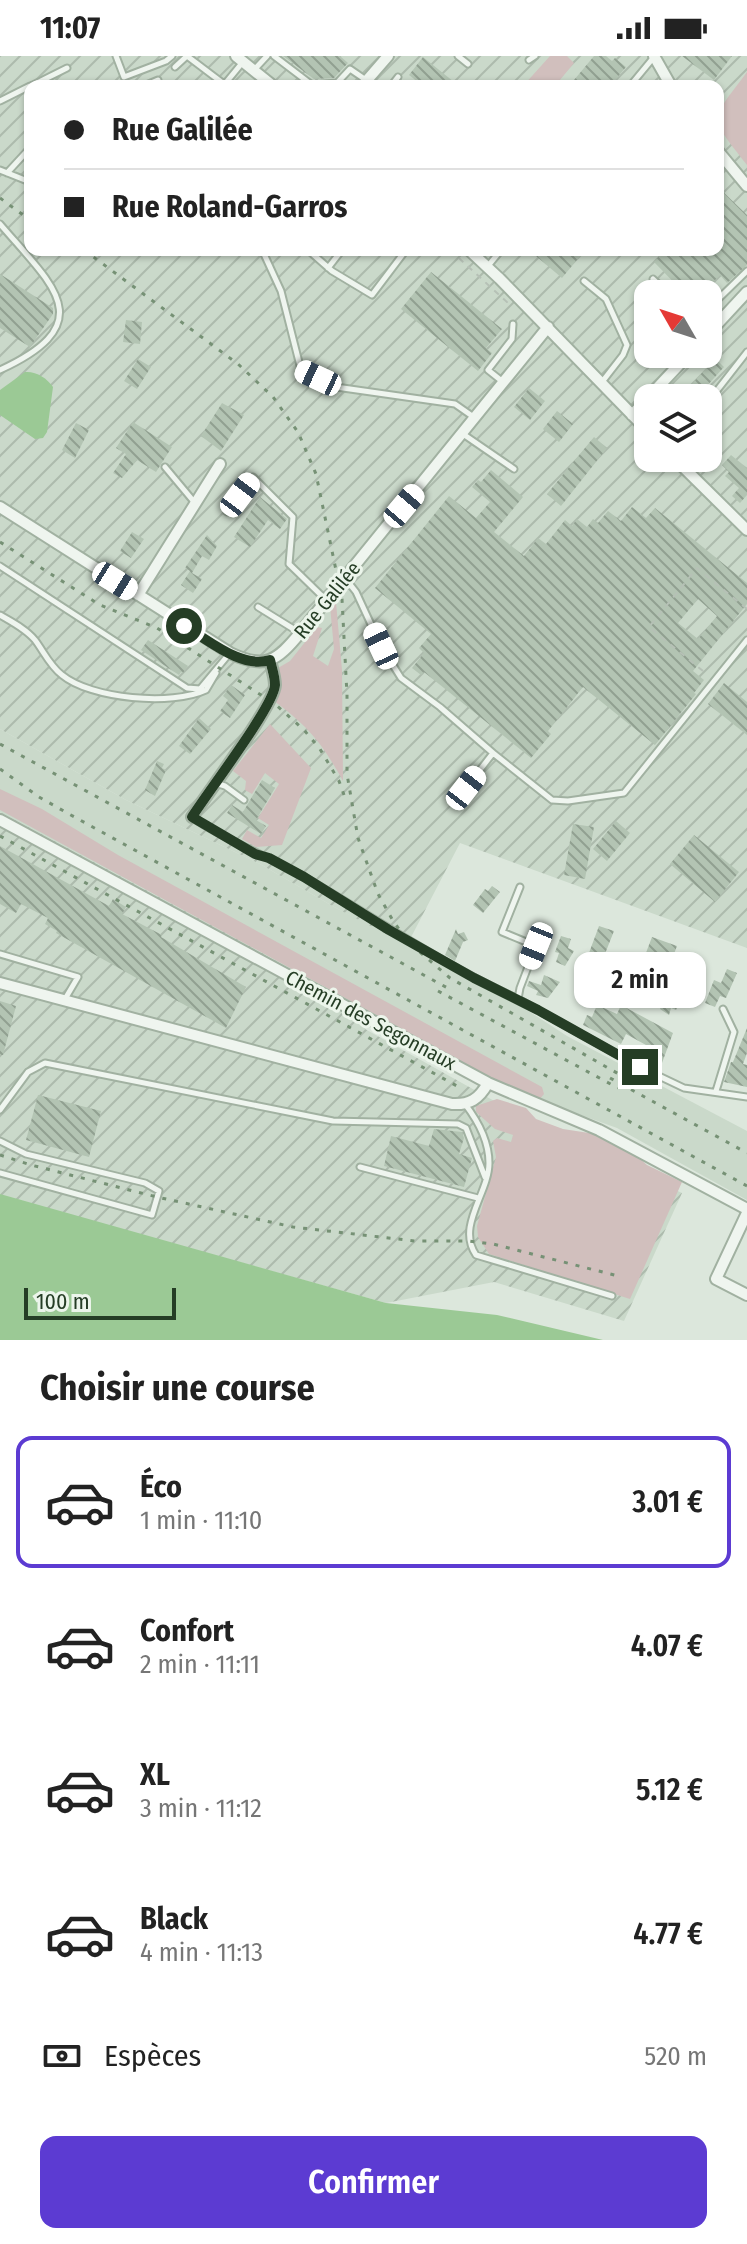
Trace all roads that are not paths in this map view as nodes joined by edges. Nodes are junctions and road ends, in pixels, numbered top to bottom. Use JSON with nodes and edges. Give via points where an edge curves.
{"nodes":[{"id":1,"x":116,"y":56,"type":"edge"},
{"id":2,"x":172,"y":56,"type":"edge"},
{"id":3,"x":267,"y":56,"type":"edge"},
{"id":4,"x":274,"y":56,"type":"edge"},
{"id":5,"x":388,"y":56,"type":"edge"},
{"id":6,"x":458,"y":56,"type":"edge"},
{"id":7,"x":535,"y":56,"type":"edge"},
{"id":8,"x":654,"y":56,"type":"edge"},
{"id":9,"x":240,"y":59,"type":"edge"},
{"id":10,"x":529,"y":60,"type":"dead end"},
{"id":11,"x":468,"y":64,"type":"dead end"},
{"id":12,"x":175,"y":67,"type":"dead end"},
{"id":13,"x":67,"y":68,"type":"dead end"},
{"id":14,"x":254,"y":71,"type":"junction"},
{"id":15,"x":398,"y":77,"type":"dead end"},
{"id":16,"x":42,"y":80,"type":"edge"},
{"id":17,"x":218,"y":80,"type":"edge"},
{"id":18,"x":227,"y":80,"type":"edge"},
{"id":19,"x":265,"y":80,"type":"edge"},
{"id":20,"x":305,"y":80,"type":"edge"},
{"id":21,"x":340,"y":80,"type":"edge"},
{"id":22,"x":362,"y":80,"type":"edge"},
{"id":23,"x":368,"y":80,"type":"edge"},
{"id":24,"x":396,"y":80,"type":"edge"},
{"id":25,"x":635,"y":80,"type":"edge"},
{"id":26,"x":668,"y":80,"type":"edge"},
{"id":27,"x":24,"y":89,"type":"edge"},
{"id":28,"x":0,"y":101,"type":"edge"},
{"id":29,"x":24,"y":155,"type":"edge"},
{"id":30,"x":724,"y":158,"type":"edge"},
{"id":31,"x":0,"y":170,"type":"edge"},
{"id":32,"x":7,"y":173,"type":"junction"},
{"id":33,"x":24,"y":180,"type":"edge"},
{"id":34,"x":747,"y":186,"type":"edge"},
{"id":35,"x":0,"y":224,"type":"edge"},
{"id":36,"x":24,"y":252,"type":"edge"},
{"id":37,"x":27,"y":256,"type":"edge"},
{"id":38,"x":265,"y":256,"type":"edge"},
{"id":39,"x":315,"y":256,"type":"edge"},
{"id":40,"x":337,"y":256,"type":"edge"},
{"id":41,"x":401,"y":256,"type":"edge"},
{"id":42,"x":475,"y":256,"type":"edge"},
{"id":43,"x":496,"y":256,"type":"edge"},
{"id":44,"x":487,"y":267,"type":"junction"},
{"id":45,"x":328,"y":268,"type":"junction"},
{"id":46,"x":747,"y":271,"type":"edge"},
{"id":47,"x":584,"y":281,"type":"dead end"},
{"id":48,"x":747,"y":292,"type":"edge"},
{"id":49,"x":722,"y":295,"type":"edge"},
{"id":50,"x":722,"y":319,"type":"edge"},
{"id":51,"x":513,"y":324,"type":"dead end"},
{"id":52,"x":548,"y":327,"type":"junction"},
{"id":53,"x":747,"y":352,"type":"edge"},
{"id":54,"x":676,"y":368,"type":"edge"},
{"id":55,"x":0,"y":370,"type":"edge"},
{"id":56,"x":504,"y":383,"type":"junction"},
{"id":57,"x":601,"y":383,"type":"junction"},
{"id":58,"x":722,"y":384,"type":"edge"},
{"id":59,"x":632,"y":415,"type":"joint"},
{"id":60,"x":476,"y":418,"type":"junction"},
{"id":61,"x":463,"y":434,"type":"junction"},
{"id":62,"x":220,"y":464,"type":"dead end"},
{"id":63,"x":165,"y":467,"type":"dead end"},
{"id":64,"x":514,"y":469,"type":"dead end"},
{"id":65,"x":688,"y":472,"type":"edge"},
{"id":66,"x":195,"y":503,"type":"junction"},
{"id":67,"x":0,"y":507,"type":"edge"},
{"id":68,"x":227,"y":512,"type":"dead end"},
{"id":69,"x":747,"y":530,"type":"edge"},
{"id":70,"x":0,"y":566,"type":"edge"},
{"id":71,"x":344,"y":578,"type":"junction"},
{"id":72,"x":138,"y":595,"type":"junction"},
{"id":73,"x":326,"y":600,"type":"junction"},
{"id":74,"x":258,"y":607,"type":"dead end"},
{"id":75,"x":0,"y":615,"type":"edge"},
{"id":76,"x":300,"y":633,"type":"junction"},
{"id":77,"x":747,"y":640,"type":"edge"},
{"id":78,"x":230,"y":653,"type":"junction"},
{"id":79,"x":270,"y":660,"type":"junction"},
{"id":80,"x":216,"y":673,"type":"junction"},
{"id":81,"x":493,"y":753,"type":"junction"},
{"id":82,"x":214,"y":782,"type":"junction"},
{"id":83,"x":466,"y":788,"type":"dead end"},
{"id":84,"x":244,"y":800,"type":"dead end"},
{"id":85,"x":192,"y":817,"type":"joint"},
{"id":86,"x":0,"y":820,"type":"edge"},
{"id":87,"x":520,"y":887,"type":"dead end"},
{"id":88,"x":0,"y":954,"type":"edge"},
{"id":89,"x":0,"y":983,"type":"edge"},
{"id":90,"x":518,"y":999,"type":"junction"},
{"id":91,"x":65,"y":1000,"type":"junction"},
{"id":92,"x":723,"y":1009,"type":"dead end"},
{"id":93,"x":488,"y":1083,"type":"junction"},
{"id":94,"x":716,"y":1091,"type":"junction"},
{"id":95,"x":747,"y":1097,"type":"edge"},
{"id":96,"x":465,"y":1104,"type":"junction"},
{"id":97,"x":0,"y":1110,"type":"edge"},
{"id":98,"x":0,"y":1141,"type":"edge"},
{"id":99,"x":360,"y":1167,"type":"dead end"},
{"id":100,"x":0,"y":1173,"type":"edge"},
{"id":101,"x":485,"y":1177,"type":"junction"},
{"id":102,"x":478,"y":1198,"type":"junction"},
{"id":103,"x":747,"y":1211,"type":"edge"},
{"id":104,"x":747,"y":1295,"type":"edge"},
{"id":105,"x":612,"y":1296,"type":"dead end"}],
"edges":[{"from":1,"to":2,"type":"lane","via":[[124,77]]},
{"from":3,"to":14,"type":"lane"},
{"from":4,"to":20,"type":"lane"},
{"from":5,"to":23,"type":"street"},
{"from":6,"to":11,"type":"lane"},
{"from":7,"to":10,"type":"lane"},
{"from":8,"to":25,"type":"lane"},
{"from":8,"to":26,"type":"street"},
{"from":9,"to":14,"type":"street"},
{"from":9,"to":18,"type":"lane"},
{"from":12,"to":17,"type":"lane","via":[[187,56]]},
{"from":13,"to":16,"type":"lane"},
{"from":14,"to":19,"type":"street"},
{"from":15,"to":24,"type":"lane"},
{"from":21,"to":22,"type":"lane","via":[[350,69]]},
{"from":27,"to":28,"type":"lane"},
{"from":29,"to":32,"type":"lane"},
{"from":30,"to":34,"type":"street"},
{"from":31,"to":32,"type":"lane"},
{"from":32,"to":33,"type":"lane"},
{"from":35,"to":36,"type":"lane"},
{"from":37,"to":55,"type":"lane","via":[[54,287],[61,311],[54,335],[36,352]]},
{"from":38,"to":60,"type":"lane","via":[[281,291],[301,370],[336,387],[455,404]]},
{"from":39,"to":45,"type":"lane"},
{"from":40,"to":45,"type":"lane"},
{"from":41,"to":45,"type":"lane","via":[[372,295]]},
{"from":42,"to":44,"type":"street"},
{"from":43,"to":44,"type":"lane"},
{"from":44,"to":52,"type":"street"},
{"from":46,"to":49,"type":"lane"},
{"from":47,"to":57,"type":"lane","via":[[606,299],[627,345]]},
{"from":48,"to":50,"type":"street"},
{"from":51,"to":56,"type":"lane","via":[[512,339],[488,370]]},
{"from":52,"to":56,"type":"street","name":"Rue Galilée"},
{"from":52,"to":57,"type":"street"},
{"from":53,"to":58,"type":"lane"},
{"from":54,"to":59,"type":"street"},
{"from":56,"to":60,"type":"street","name":"Rue Galilée"},
{"from":57,"to":59,"type":"street"},
{"from":60,"to":61,"type":"street","name":"Rue Galilée"},
{"from":61,"to":64,"type":"lane"},
{"from":61,"to":71,"type":"street","name":"Rue Galilée"},
{"from":62,"to":66,"type":"street"},
{"from":63,"to":66,"type":"lane"},
{"from":65,"to":69,"type":"street"},
{"from":66,"to":72,"type":"street"},
{"from":67,"to":72,"type":"street"},
{"from":68,"to":73,"type":"lane","via":[[253,477],[293,517],[289,564]]},
{"from":70,"to":80,"type":"lane","via":[[187,688],[200,689]]},
{"from":71,"to":73,"type":"street","name":"Rue Galilée"},
{"from":71,"to":81,"type":"lane","via":[[401,678]]},
{"from":72,"to":78,"type":"street"},
{"from":73,"to":76,"type":"street","name":"Rue Galilée"},
{"from":74,"to":76,"type":"lane"},
{"from":75,"to":80,"type":"lane","via":[[27,632],[62,675],[92,692],[191,695],[206,690]]},
{"from":76,"to":79,"type":"street","name":"Rue Galilée"},
{"from":77,"to":81,"type":"lane","via":[[624,793],[552,800]]},
{"from":78,"to":79,"type":"street","via":[[253,662]]},
{"from":78,"to":80,"type":"lane"},
{"from":79,"to":82,"type":"street","via":[[275,687]]},
{"from":81,"to":83,"type":"lane"},
{"from":82,"to":84,"type":"lane"},
{"from":82,"to":85,"type":"street"},
{"from":85,"to":90,"type":"lane"},
{"from":86,"to":93,"type":"street","name":"Chemin des Segonnaux"},
{"from":87,"to":90,"type":"lane","via":[[502,932],[536,946]]},
{"from":88,"to":91,"type":"lane","via":[[78,977]]},
{"from":89,"to":91,"type":"street"},
{"from":90,"to":94,"type":"lane","via":[[684,1088]]},
{"from":91,"to":96,"type":"street"},
{"from":92,"to":94,"type":"lane","via":[[734,1032]]},
{"from":93,"to":96,"type":"street","via":[[478,1098]]},
{"from":93,"to":103,"type":"street","name":"Chemin des Segonnaux","via":[[599,1130]]},
{"from":94,"to":95,"type":"lane"},
{"from":96,"to":101,"type":"lane","via":[[485,1145]]},
{"from":97,"to":101,"type":"lane","via":[[28,1072],[45,1063],[333,1121],[458,1124],[466,1128]]},
{"from":98,"to":100,"type":"lane","via":[[26,1154],[159,1191],[152,1215]]},
{"from":99,"to":102,"type":"lane"},
{"from":101,"to":102,"type":"lane"},
{"from":102,"to":105,"type":"lane","via":[[470,1241],[476,1255]]},
{"from":103,"to":104,"type":"street","via":[[716,1279]]}]}
